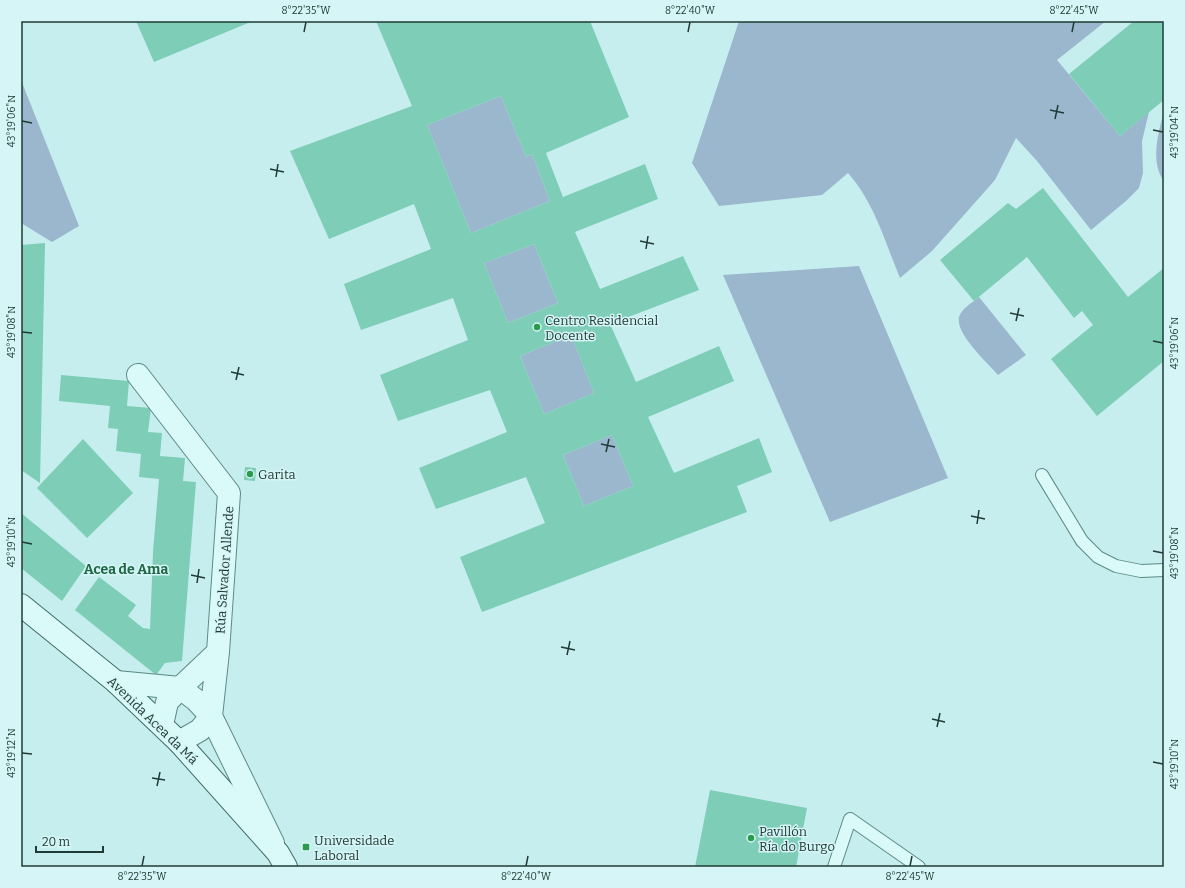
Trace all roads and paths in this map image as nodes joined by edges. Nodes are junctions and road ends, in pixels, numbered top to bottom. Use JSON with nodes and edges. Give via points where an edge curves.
{"nodes":[{"id":1,"x":138,"y":374,"type":"dead end"},
{"id":2,"x":1042,"y":475,"type":"dead end"},
{"id":3,"x":1164,"y":570,"type":"edge"},
{"id":4,"x":21,"y":605,"type":"edge"},
{"id":5,"x":218,"y":652,"type":"junction"},
{"id":6,"x":116,"y":682,"type":"junction"},
{"id":7,"x":180,"y":688,"type":"junction"},
{"id":8,"x":211,"y":716,"type":"junction"},
{"id":9,"x":162,"y":726,"type":"junction"},
{"id":10,"x":179,"y":742,"type":"junction"},
{"id":11,"x":282,"y":860,"type":"edge"},
{"id":12,"x":834,"y":867,"type":"edge"},
{"id":13,"x":919,"y":867,"type":"edge"}],
"edges":[{"from":1,"to":5,"type":"street","name":"Rúa Salvador Allende","via":[[229,493]]},
{"from":2,"to":3,"type":"lane","via":[[1082,542],[1098,557],[1116,566],[1141,571]]},
{"from":4,"to":6,"type":"street","name":"Avenida Acea da Má"},
{"from":5,"to":7,"type":"street","name":"Rúa Salvador Allende"},
{"from":5,"to":8,"type":"street","name":"Rúa Salvador Allende"},
{"from":6,"to":7,"type":"street"},
{"from":6,"to":9,"type":"street","name":"Avenida Acea da Má"},
{"from":7,"to":8,"type":"street"},
{"from":7,"to":9,"type":"street","name":"Rúa Salvador Allende","via":[[168,702]]},
{"from":8,"to":10,"type":"street","via":[[200,730]]},
{"from":8,"to":11,"type":"street"},
{"from":9,"to":10,"type":"street","name":"Avenida Acea da Má"},
{"from":10,"to":11,"type":"street","name":"Avenida Acea da Má"},
{"from":12,"to":13,"type":"lane","via":[[850,819]]}]}
